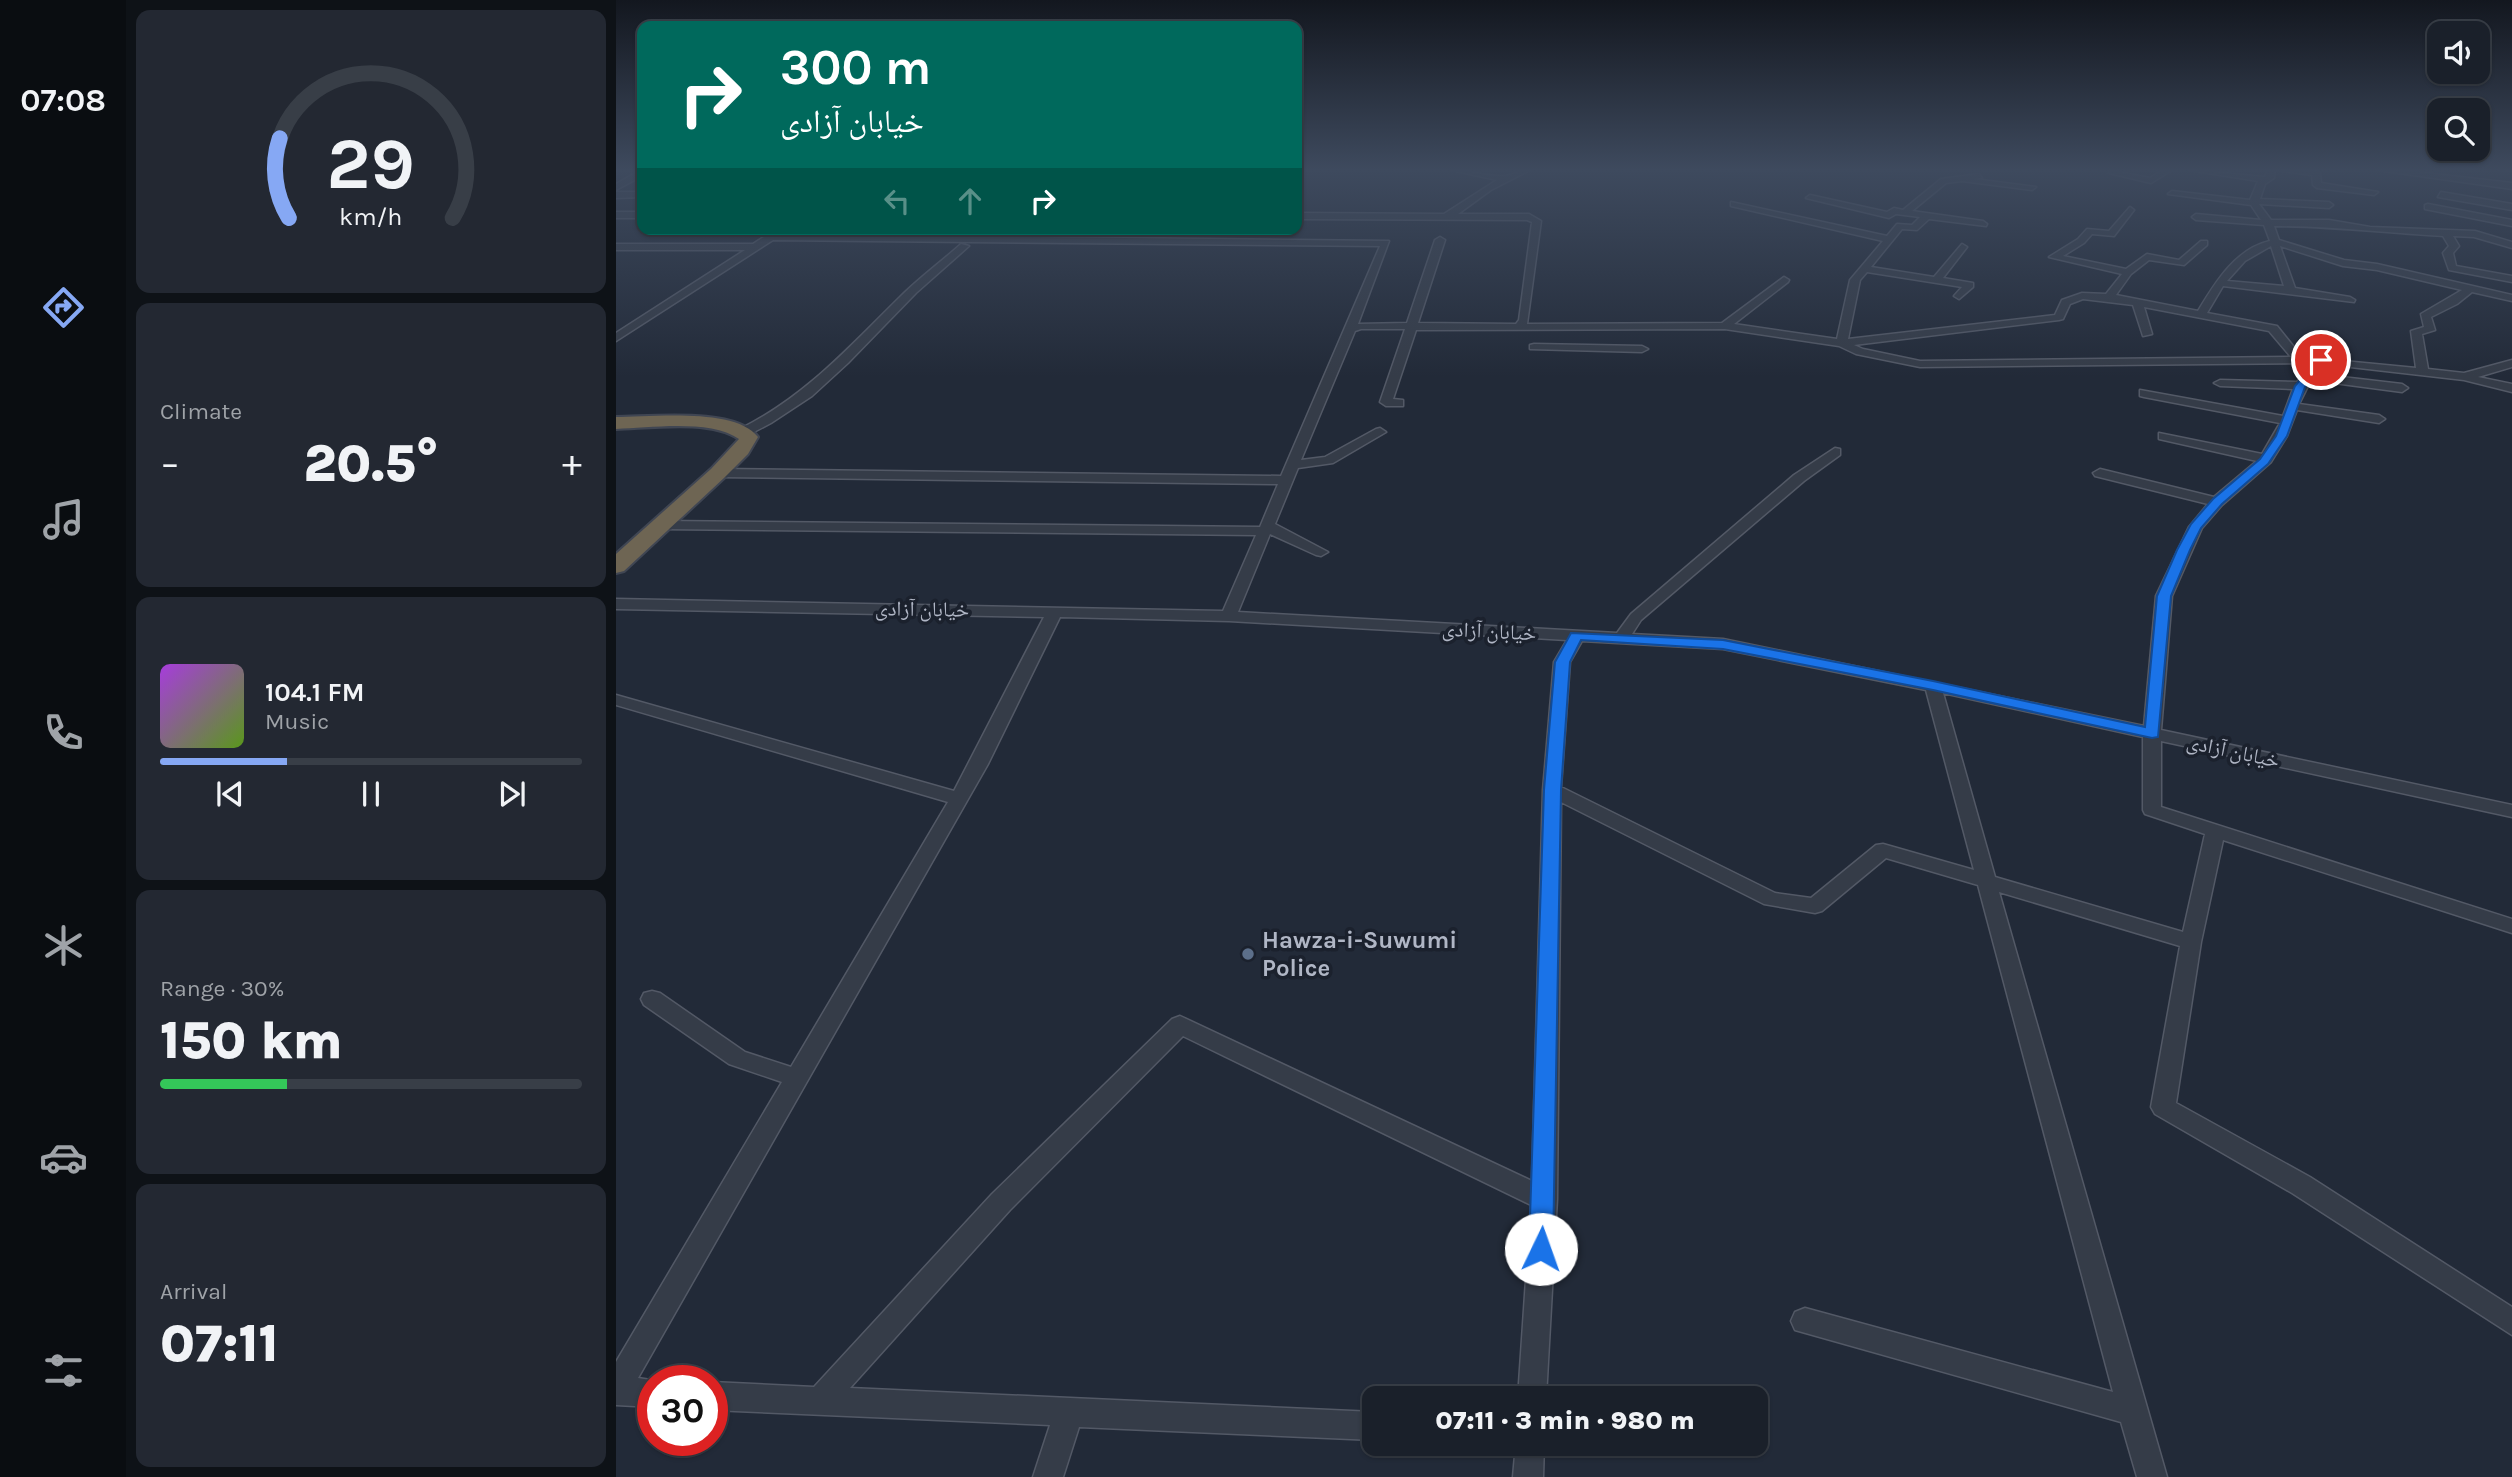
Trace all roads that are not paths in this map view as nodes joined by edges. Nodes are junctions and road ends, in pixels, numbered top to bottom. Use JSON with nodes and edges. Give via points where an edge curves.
{"nodes":[{"id":1,"x":769,"y":239,"type":"edge"},
{"id":2,"x":969,"y":239,"type":"edge"},
{"id":3,"x":1534,"y":239,"type":"edge"},
{"id":4,"x":1887,"y":239,"type":"edge"},
{"id":5,"x":2083,"y":239,"type":"edge"},
{"id":6,"x":2275,"y":239,"type":"edge"},
{"id":7,"x":2450,"y":239,"type":"edge"},
{"id":8,"x":2491,"y":239,"type":"edge"},
{"id":9,"x":1440,"y":240,"type":"dead end"},
{"id":10,"x":2276,"y":242,"type":"junction"},
{"id":11,"x":2204,"y":243,"type":"dead end"},
{"id":12,"x":964,"y":246,"type":"dead end"},
{"id":13,"x":2512,"y":246,"type":"edge"},
{"id":14,"x":616,"y":247,"type":"edge"},
{"id":15,"x":757,"y":247,"type":"junction"},
{"id":16,"x":1962,"y":247,"type":"dead end"},
{"id":17,"x":1864,"y":269,"type":"junction"},
{"id":18,"x":2128,"y":272,"type":"junction"},
{"id":19,"x":2512,"y":279,"type":"edge"},
{"id":20,"x":1784,"y":280,"type":"dead end"},
{"id":21,"x":1936,"y":280,"type":"junction"},
{"id":22,"x":2220,"y":283,"type":"junction"},
{"id":23,"x":2470,"y":289,"type":"junction"},
{"id":24,"x":2291,"y":290,"type":"junction"},
{"id":25,"x":1959,"y":296,"type":"dead end"},
{"id":26,"x":2109,"y":297,"type":"junction"},
{"id":27,"x":2512,"y":298,"type":"edge"},
{"id":28,"x":2350,"y":300,"type":"dead end"},
{"id":29,"x":2138,"y":303,"type":"junction"},
{"id":30,"x":2201,"y":315,"type":"junction"},
{"id":31,"x":1725,"y":326,"type":"junction"},
{"id":32,"x":1410,"y":327,"type":"junction"},
{"id":33,"x":1519,"y":327,"type":"junction"},
{"id":34,"x":1350,"y":329,"type":"junction"},
{"id":35,"x":2147,"y":334,"type":"dead end"},
{"id":36,"x":616,"y":338,"type":"edge"},
{"id":37,"x":1842,"y":343,"type":"junction"},
{"id":38,"x":1534,"y":347,"type":"dead end"},
{"id":39,"x":1642,"y":349,"type":"dead end"},
{"id":40,"x":2299,"y":360,"type":"junction"},
{"id":41,"x":2321,"y":360,"type":"junction"},
{"id":42,"x":2512,"y":363,"type":"edge"},
{"id":43,"x":2423,"y":373,"type":"junction"},
{"id":44,"x":2464,"y":377,"type":"junction"},
{"id":45,"x":2304,"y":381,"type":"junction"},
{"id":46,"x":2220,"y":383,"type":"dead end"},
{"id":47,"x":2402,"y":388,"type":"dead end"},
{"id":48,"x":2512,"y":388,"type":"edge"},
{"id":49,"x":2144,"y":393,"type":"dead end"},
{"id":50,"x":1398,"y":403,"type":"dead end"},
{"id":51,"x":2291,"y":406,"type":"junction"},
{"id":52,"x":2379,"y":419,"type":"dead end"},
{"id":53,"x":2285,"y":421,"type":"junction"},
{"id":54,"x":616,"y":423,"type":"edge"},
{"id":55,"x":744,"y":432,"type":"junction"},
{"id":56,"x":1380,"y":432,"type":"dead end"},
{"id":57,"x":2163,"y":436,"type":"dead end"},
{"id":58,"x":1835,"y":452,"type":"dead end"},
{"id":59,"x":2266,"y":459,"type":"junction"},
{"id":60,"x":1293,"y":465,"type":"junction"},
{"id":61,"x":718,"y":473,"type":"junction"},
{"id":62,"x":2100,"y":473,"type":"dead end"},
{"id":63,"x":1287,"y":480,"type":"junction"},
{"id":64,"x":2217,"y":502,"type":"junction"},
{"id":65,"x":660,"y":525,"type":"junction"},
{"id":66,"x":1268,"y":529,"type":"junction"},
{"id":67,"x":1321,"y":552,"type":"dead end"},
{"id":68,"x":616,"y":566,"type":"edge"},
{"id":69,"x":616,"y":604,"type":"edge"},
{"id":70,"x":1055,"y":611,"type":"junction"},
{"id":71,"x":1229,"y":616,"type":"junction"},
{"id":72,"x":1577,"y":636,"type":"junction"},
{"id":73,"x":1622,"y":637,"type":"junction"},
{"id":74,"x":1933,"y":685,"type":"junction"},
{"id":75,"x":616,"y":699,"type":"edge"},
{"id":76,"x":2152,"y":733,"type":"junction"},
{"id":77,"x":1552,"y":790,"type":"junction"},
{"id":78,"x":959,"y":799,"type":"junction"},
{"id":79,"x":2512,"y":811,"type":"edge"},
{"id":80,"x":2215,"y":831,"type":"junction"},
{"id":81,"x":1985,"y":881,"type":"junction"},
{"id":82,"x":2512,"y":926,"type":"edge"},
{"id":83,"x":2191,"y":942,"type":"junction"},
{"id":84,"x":652,"y":999,"type":"dead end"},
{"id":85,"x":797,"y":1078,"type":"junction"},
{"id":86,"x":1544,"y":1199,"type":"junction"},
{"id":87,"x":1805,"y":1321,"type":"dead end"},
{"id":88,"x":2512,"y":1322,"type":"edge"},
{"id":89,"x":1533,"y":1386,"type":"edge"},
{"id":90,"x":616,"y":1390,"type":"edge"},
{"id":91,"x":637,"y":1392,"type":"edge"},
{"id":92,"x":728,"y":1397,"type":"edge"},
{"id":93,"x":820,"y":1401,"type":"junction"},
{"id":94,"x":2132,"y":1411,"type":"junction"},
{"id":95,"x":1069,"y":1412,"type":"junction"},
{"id":96,"x":1362,"y":1425,"type":"edge"},
{"id":97,"x":1529,"y":1456,"type":"edge"},
{"id":98,"x":1048,"y":1477,"type":"edge"},
{"id":99,"x":1528,"y":1477,"type":"edge"},
{"id":100,"x":2152,"y":1477,"type":"edge"}],
"edges":[{"from":1,"to":15,"type":"street"},
{"from":2,"to":34,"type":"street","via":[[1386,243]]},
{"from":3,"to":33,"type":"street","via":[[1524,320]]},
{"from":4,"to":17,"type":"street"},
{"from":5,"to":18,"type":"street","via":[[2054,257]]},
{"from":6,"to":10,"type":"street"},
{"from":7,"to":19,"type":"street","via":[[2454,246],[2448,253],[2452,268]]},
{"from":8,"to":13,"type":"street"},
{"from":9,"to":32,"type":"street"},
{"from":10,"to":22,"type":"street","via":[[2242,259]]},
{"from":10,"to":23,"type":"street","via":[[2343,263]]},
{"from":10,"to":24,"type":"street","via":[[2280,272]]},
{"from":11,"to":18,"type":"street","via":[[2181,263],[2147,257]]},
{"from":12,"to":55,"type":"street","via":[[897,305],[810,393],[772,420]]},
{"from":14,"to":15,"type":"street"},
{"from":15,"to":36,"type":"street"},
{"from":16,"to":21,"type":"street"},
{"from":17,"to":21,"type":"street"},
{"from":17,"to":37,"type":"street","via":[[1855,280]]},
{"from":18,"to":26,"type":"street"},
{"from":20,"to":31,"type":"street"},
{"from":21,"to":25,"type":"street","via":[[1969,285]]},
{"from":22,"to":24,"type":"street"},
{"from":22,"to":30,"type":"street"},
{"from":23,"to":27,"type":"street"},
{"from":23,"to":43,"type":"street","via":[[2425,316],[2430,330],[2416,331]]},
{"from":24,"to":28,"type":"street"},
{"from":26,"to":29,"type":"street"},
{"from":26,"to":37,"type":"street","via":[[2082,296],[2066,302],[2059,317],[2031,322]]},
{"from":29,"to":30,"type":"street"},
{"from":29,"to":35,"type":"street"},
{"from":30,"to":40,"type":"street","via":[[2273,328]]},
{"from":31,"to":33,"type":"street"},
{"from":31,"to":37,"type":"street"},
{"from":32,"to":33,"type":"street"},
{"from":32,"to":34,"type":"street"},
{"from":32,"to":50,"type":"street","via":[[1386,402]]},
{"from":34,"to":60,"type":"street"},
{"from":37,"to":40,"type":"street","via":[[1860,352],[1920,364]]},
{"from":38,"to":39,"type":"street"},
{"from":40,"to":41,"type":"street"},
{"from":41,"to":43,"type":"street"},
{"from":41,"to":45,"type":"street"},
{"from":42,"to":44,"type":"street"},
{"from":43,"to":44,"type":"street"},
{"from":44,"to":48,"type":"street"},
{"from":45,"to":46,"type":"street"},
{"from":45,"to":47,"type":"street"},
{"from":45,"to":51,"type":"street"},
{"from":49,"to":53,"type":"street"},
{"from":51,"to":52,"type":"street"},
{"from":51,"to":53,"type":"street"},
{"from":53,"to":59,"type":"street"},
{"from":54,"to":55,"type":"highway","via":[[712,424]]},
{"from":55,"to":61,"type":"highway","via":[[749,437],[741,450]]},
{"from":56,"to":60,"type":"street","via":[[1328,460]]},
{"from":57,"to":59,"type":"street"},
{"from":58,"to":73,"type":"street","via":[[1636,617]]},
{"from":59,"to":64,"type":"street"},
{"from":60,"to":63,"type":"street"},
{"from":61,"to":63,"type":"street"},
{"from":61,"to":65,"type":"highway"},
{"from":62,"to":64,"type":"street"},
{"from":63,"to":66,"type":"street"},
{"from":64,"to":76,"type":"street","via":[[2196,527],[2164,596]]},
{"from":65,"to":66,"type":"street"},
{"from":65,"to":68,"type":"highway"},
{"from":66,"to":67,"type":"street"},
{"from":66,"to":71,"type":"street"},
{"from":69,"to":70,"type":"street","name":"خیابان آزادی"},
{"from":70,"to":71,"type":"street","name":"خیابان آزادی"},
{"from":70,"to":78,"type":"street"},
{"from":71,"to":72,"type":"street","name":"خیابان آزادی"},
{"from":72,"to":73,"type":"street","name":"خیابان آزادی"},
{"from":72,"to":77,"type":"street","via":[[1562,662]]},
{"from":73,"to":74,"type":"street","name":"خیابان آزادی","via":[[1723,644]]},
{"from":74,"to":76,"type":"street","name":"خیابان آزادی"},
{"from":74,"to":81,"type":"street"},
{"from":75,"to":78,"type":"street"},
{"from":76,"to":79,"type":"street","name":"خیابان آزادی"},
{"from":76,"to":80,"type":"street","via":[[2152,810]]},
{"from":77,"to":81,"type":"street","via":[[1771,899],[1794,904],[1815,906],[1883,850]]},
{"from":77,"to":86,"type":"street"},
{"from":78,"to":85,"type":"street"},
{"from":80,"to":82,"type":"street"},
{"from":80,"to":83,"type":"street"},
{"from":81,"to":83,"type":"street"},
{"from":81,"to":94,"type":"street"},
{"from":83,"to":88,"type":"street","via":[[2163,1107],[2301,1185]]},
{"from":84,"to":85,"type":"street","via":[[737,1058]]},
{"from":85,"to":90,"type":"street"},
{"from":86,"to":89,"type":"street"},
{"from":86,"to":93,"type":"street","via":[[1180,1025],[1001,1202]]},
{"from":87,"to":94,"type":"street"},
{"from":90,"to":91,"type":"street"},
{"from":92,"to":93,"type":"street"},
{"from":93,"to":95,"type":"street"},
{"from":94,"to":100,"type":"street"},
{"from":95,"to":96,"type":"street"},
{"from":95,"to":98,"type":"street"},
{"from":97,"to":99,"type":"street"}]}
